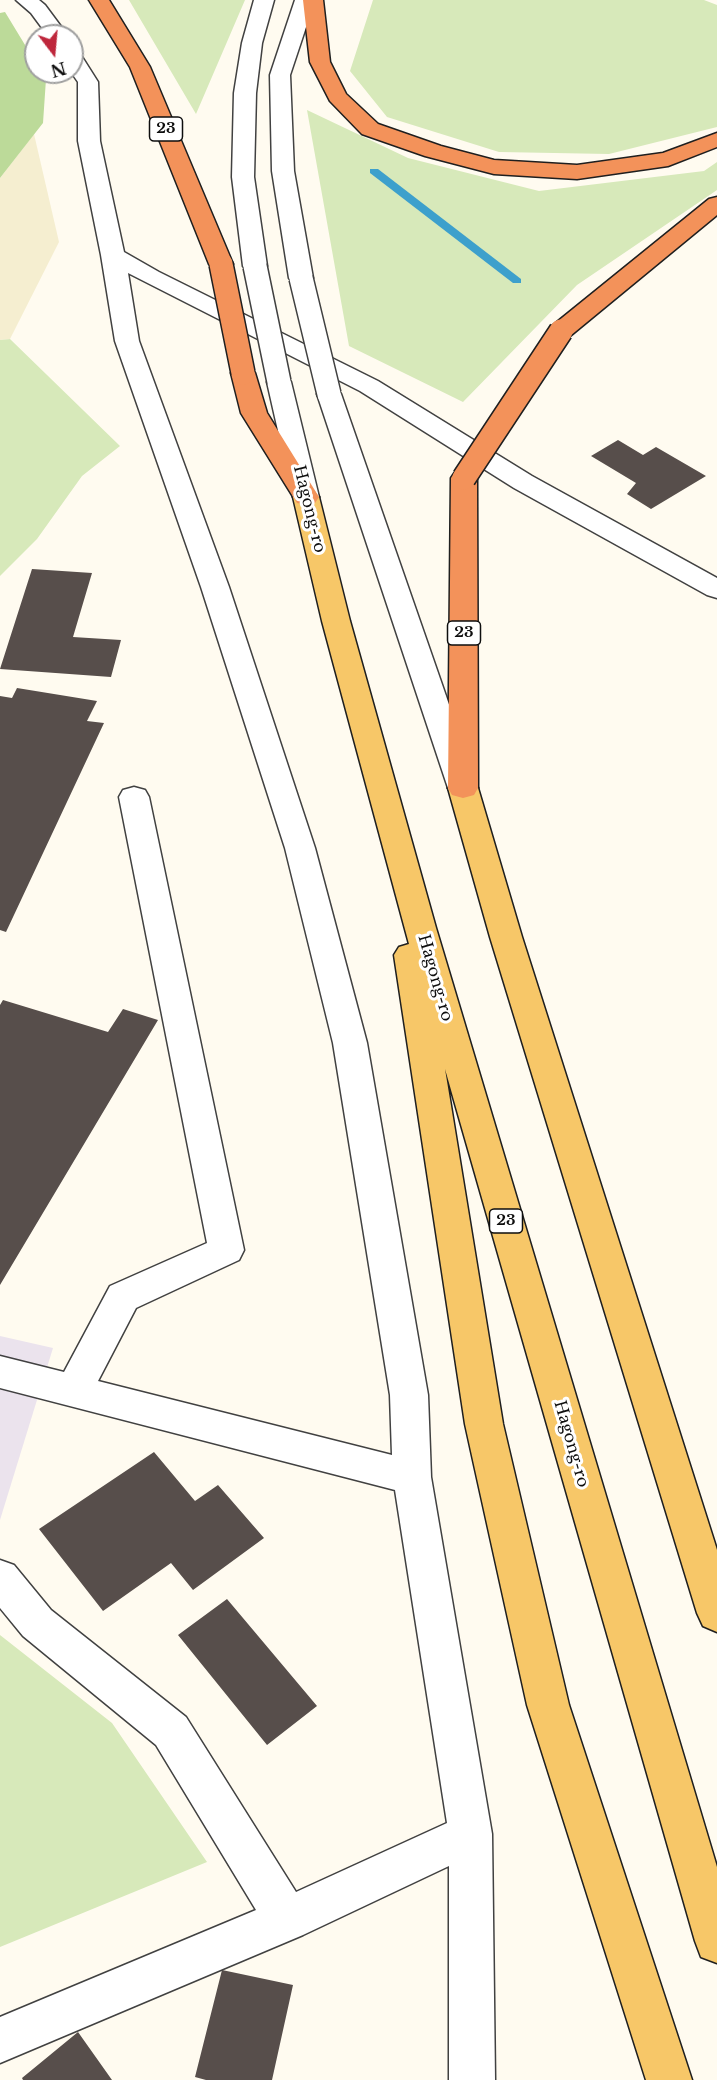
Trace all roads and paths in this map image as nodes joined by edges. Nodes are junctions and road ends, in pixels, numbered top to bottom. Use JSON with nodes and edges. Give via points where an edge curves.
{"nodes":[{"id":1,"x":26,"y":0,"type":"edge"},
{"id":2,"x":99,"y":0,"type":"edge"},
{"id":3,"x":264,"y":0,"type":"edge"},
{"id":4,"x":305,"y":0,"type":"edge"},
{"id":5,"x":313,"y":0,"type":"edge"},
{"id":6,"x":49,"y":24,"type":"edge"},
{"id":7,"x":84,"y":76,"type":"edge"},
{"id":8,"x":717,"y":139,"type":"edge"},
{"id":9,"x":717,"y":204,"type":"edge"},
{"id":10,"x":113,"y":255,"type":"junction"},
{"id":11,"x":306,"y":497,"type":"junction"},
{"id":12,"x":717,"y":589,"type":"edge"},
{"id":13,"x":463,"y":788,"type":"junction"},
{"id":14,"x":134,"y":797,"type":"dead end"},
{"id":15,"x":385,"y":802,"type":"junction"},
{"id":16,"x":0,"y":1372,"type":"edge"},
{"id":17,"x":74,"y":1390,"type":"junction"},
{"id":18,"x":412,"y":1477,"type":"junction"},
{"id":19,"x":0,"y":1578,"type":"edge"},
{"id":20,"x":717,"y":1613,"type":"edge"},
{"id":21,"x":470,"y":1834,"type":"junction"},
{"id":22,"x":287,"y":1919,"type":"junction"},
{"id":23,"x":717,"y":1941,"type":"edge"},
{"id":24,"x":0,"y":2040,"type":"edge"},
{"id":25,"x":472,"y":2080,"type":"edge"},
{"id":26,"x":669,"y":2080,"type":"edge"}],
"edges":[{"from":1,"to":6,"type":"street"},
{"from":2,"to":11,"type":"highway","number":"23","bridge":true,"via":[[140,67],[221,264],[254,413]]},
{"from":3,"to":11,"type":"street","name":"Hagong-ro","number":"23","bridge":true,"via":[[252,43],[243,177],[255,266]]},
{"from":4,"to":13,"type":"street","bridge":true,"via":[[280,75],[283,171],[301,278],[329,394]]},
{"from":5,"to":8,"type":"highway","via":[[320,62],[337,97],[370,129],[433,151],[494,167],[577,172],[668,159]]},
{"from":7,"to":10,"type":"street","via":[[88,82],[89,141]]},
{"from":9,"to":13,"type":"highway","number":"23","bridge":true,"via":[[561,331],[464,478]]},
{"from":10,"to":12,"type":"street","via":[[369,386],[523,482]]},
{"from":10,"to":18,"type":"street","via":[[127,341],[215,587],[300,848],[350,1043],[409,1395]]},
{"from":11,"to":15,"type":"main road","name":"Hagong-ro","number":"23"},
{"from":13,"to":20,"type":"main road","number":"23"},
{"from":14,"to":17,"type":"street","via":[[226,1250],[123,1297]]},
{"from":15,"to":23,"type":"main road","name":"Hagong-ro","number":"23"},
{"from":15,"to":26,"type":"main road","via":[[484,1424],[548,1705]]},
{"from":16,"to":17,"type":"street"},
{"from":17,"to":18,"type":"street"},
{"from":18,"to":21,"type":"street"},
{"from":19,"to":22,"type":"street","via":[[37,1623],[171,1731]]},
{"from":21,"to":22,"type":"street"},
{"from":21,"to":25,"type":"street"},
{"from":22,"to":24,"type":"street"}]}
